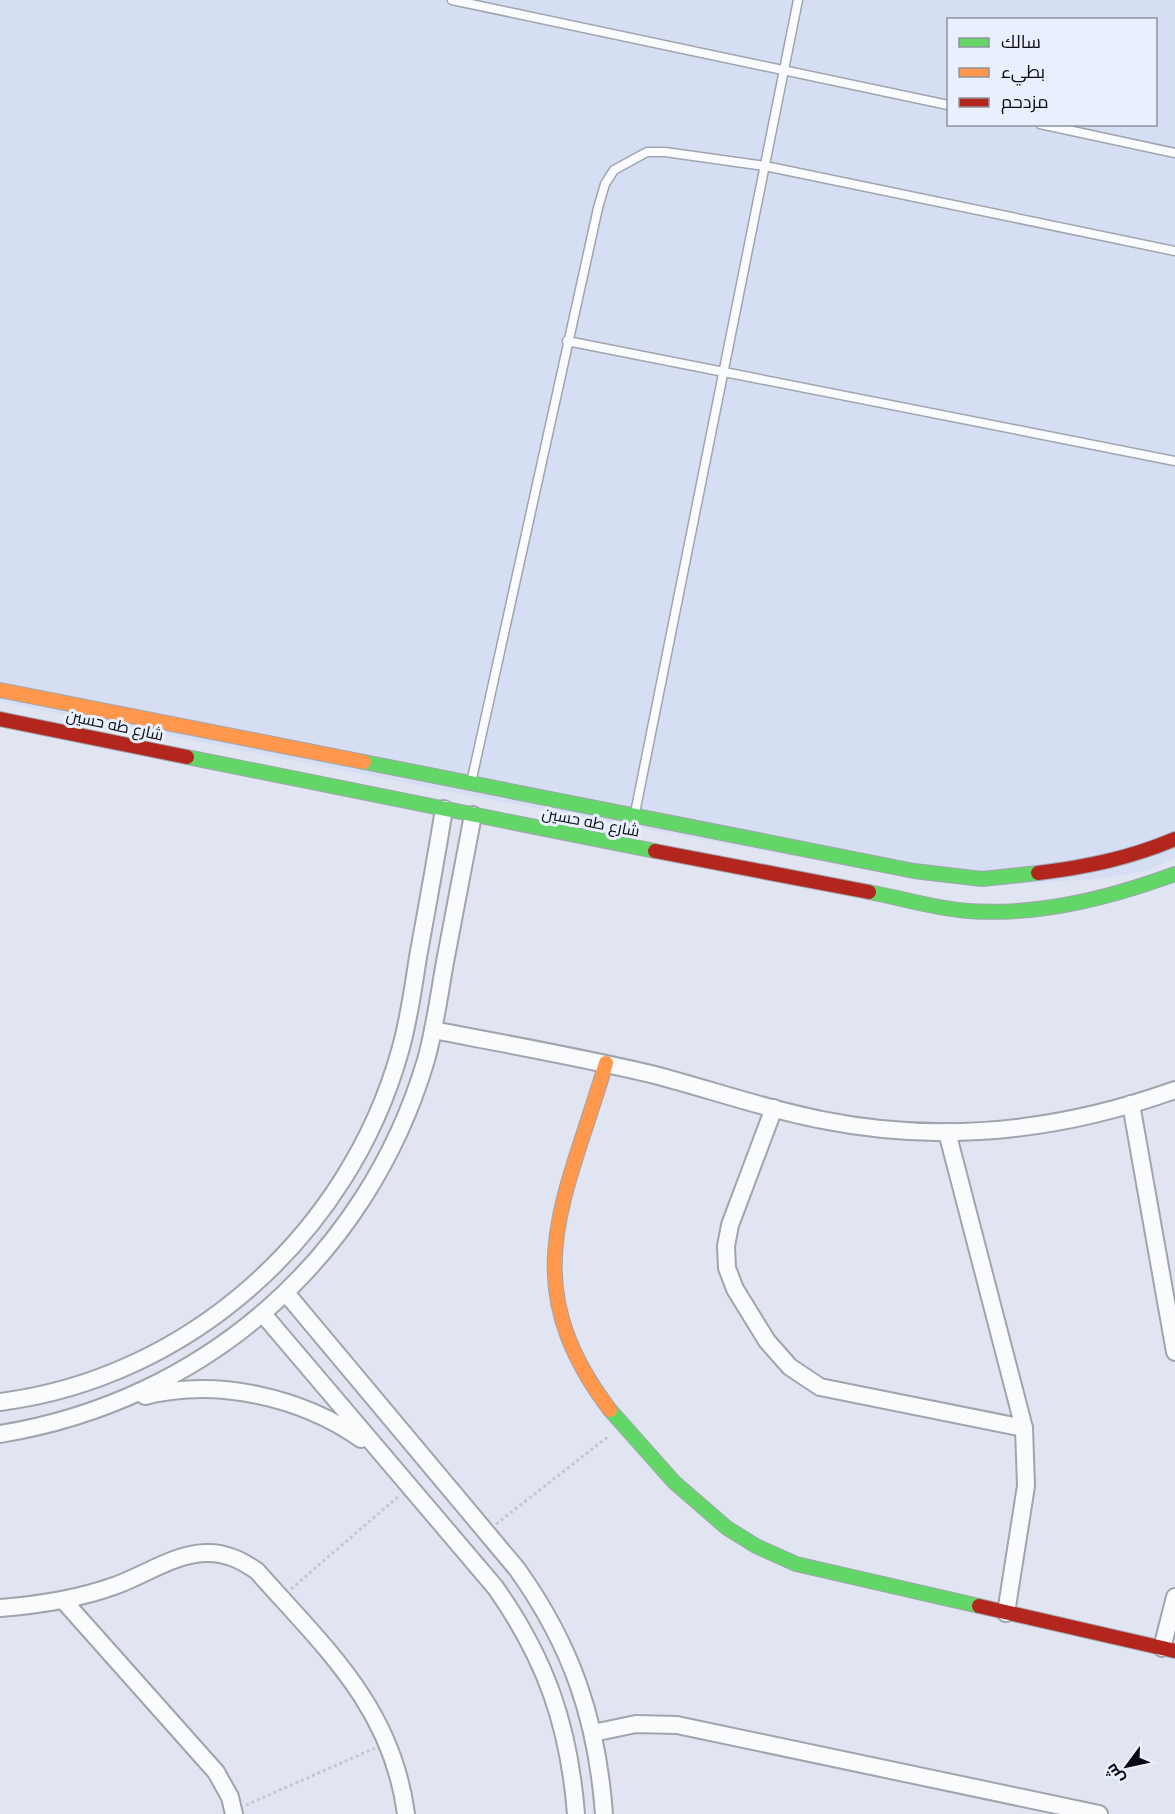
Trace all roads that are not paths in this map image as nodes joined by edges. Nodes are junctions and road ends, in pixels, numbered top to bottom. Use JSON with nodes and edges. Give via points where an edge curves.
{"nodes":[{"id":1,"x":452,"y":0,"type":"edge"},
{"id":2,"x":798,"y":0,"type":"edge"},
{"id":3,"x":785,"y":71,"type":"junction"},
{"id":4,"x":947,"y":105,"type":"edge"},
{"id":5,"x":1049,"y":126,"type":"edge"},
{"id":6,"x":1175,"y":153,"type":"edge"},
{"id":7,"x":765,"y":166,"type":"junction"},
{"id":8,"x":1175,"y":251,"type":"edge"},
{"id":9,"x":567,"y":341,"type":"junction"},
{"id":10,"x":724,"y":373,"type":"junction"},
{"id":11,"x":1175,"y":461,"type":"edge"},
{"id":12,"x":0,"y":690,"type":"edge"},
{"id":13,"x":0,"y":719,"type":"edge"},
{"id":14,"x":469,"y":802,"type":"junction"},
{"id":15,"x":444,"y":809,"type":"junction"},
{"id":16,"x":635,"y":814,"type":"junction"},
{"id":17,"x":1175,"y":839,"type":"edge"},
{"id":18,"x":1175,"y":874,"type":"edge"},
{"id":19,"x":433,"y":1030,"type":"junction"},
{"id":20,"x":606,"y":1063,"type":"junction"},
{"id":21,"x":1175,"y":1090,"type":"edge"},
{"id":22,"x":1131,"y":1104,"type":"junction"},
{"id":23,"x":774,"y":1108,"type":"junction"},
{"id":24,"x":947,"y":1132,"type":"junction"},
{"id":25,"x":286,"y":1293,"type":"junction"},
{"id":26,"x":263,"y":1314,"type":"junction"},
{"id":27,"x":1175,"y":1352,"type":"edge"},
{"id":28,"x":0,"y":1402,"type":"edge"},
{"id":29,"x":118,"y":1403,"type":"junction"},
{"id":30,"x":1024,"y":1428,"type":"junction"},
{"id":31,"x":0,"y":1434,"type":"edge"},
{"id":32,"x":378,"y":1451,"type":"junction"},
{"id":33,"x":1175,"y":1597,"type":"edge"},
{"id":34,"x":63,"y":1600,"type":"junction"},
{"id":35,"x":0,"y":1608,"type":"edge"},
{"id":36,"x":1006,"y":1612,"type":"junction"},
{"id":37,"x":1168,"y":1650,"type":"edge"},
{"id":38,"x":593,"y":1733,"type":"junction"},
{"id":39,"x":234,"y":1812,"type":"edge"},
{"id":40,"x":406,"y":1814,"type":"edge"},
{"id":41,"x":576,"y":1814,"type":"edge"},
{"id":42,"x":604,"y":1814,"type":"edge"},
{"id":43,"x":1099,"y":1814,"type":"edge"}],
"edges":[{"from":1,"to":3,"type":"lane"},
{"from":2,"to":3,"type":"lane"},
{"from":3,"to":4,"type":"lane"},
{"from":3,"to":7,"type":"lane"},
{"from":5,"to":6,"type":"lane"},
{"from":7,"to":8,"type":"lane"},
{"from":7,"to":9,"type":"lane","via":[[647,152],[614,170],[598,208]]},
{"from":7,"to":10,"type":"lane"},
{"from":9,"to":10,"type":"lane"},
{"from":9,"to":14,"type":"lane"},
{"from":10,"to":11,"type":"lane"},
{"from":10,"to":16,"type":"lane"},
{"from":12,"to":14,"type":"main road","name":"شارع طه حسين"},
{"from":13,"to":15,"type":"main road","name":"شارع طه حسين"},
{"from":14,"to":15,"type":"main road","name":"شارع طه حسين"},
{"from":14,"to":16,"type":"main road","name":"شارع طه حسين"},
{"from":14,"to":18,"type":"main road","name":"شارع طه حسين","via":[[967,911],[1041,910],[1085,903]]},
{"from":14,"to":19,"type":"street"},
{"from":15,"to":28,"type":"street","via":[[400,1052],[358,1152],[310,1226],[259,1281],[172,1345],[108,1376],[70,1389]]},
{"from":16,"to":17,"type":"main road","name":"شارع طه حسين","via":[[914,871],[982,879],[1090,867],[1137,855]]},
{"from":19,"to":20,"type":"street"},
{"from":19,"to":25,"type":"street","via":[[413,1099],[378,1174],[332,1243]]},
{"from":20,"to":23,"type":"street"},
{"from":20,"to":36,"type":"main road","via":[[558,1221],[553,1276],[558,1312],[569,1344],[622,1425],[675,1483],[750,1543],[796,1564]]},
{"from":21,"to":22,"type":"street"},
{"from":22,"to":24,"type":"street","via":[[1040,1125]]},
{"from":22,"to":27,"type":"street"},
{"from":23,"to":24,"type":"street","via":[[858,1126]]},
{"from":23,"to":30,"type":"street","via":[[730,1225],[726,1246],[727,1268],[735,1288],[767,1341],[790,1367],[820,1387]]},
{"from":24,"to":30,"type":"street"},
{"from":25,"to":26,"type":"street"},
{"from":25,"to":38,"type":"street","via":[[517,1569],[573,1663]]},
{"from":26,"to":29,"type":"street","via":[[186,1369]]},
{"from":26,"to":32,"type":"street"},
{"from":29,"to":31,"type":"street","via":[[45,1427]]},
{"from":29,"to":32,"type":"street","via":[[186,1390],[254,1395],[319,1415]]},
{"from":30,"to":36,"type":"street","via":[[1026,1486]]},
{"from":32,"to":41,"type":"street","via":[[495,1587],[532,1644],[557,1706]]},
{"from":33,"to":37,"type":"street"},
{"from":34,"to":35,"type":"street"},
{"from":34,"to":39,"type":"street","via":[[207,1761],[224,1784]]},
{"from":34,"to":40,"type":"street","via":[[110,1588],[204,1553],[218,1553],[245,1562],[348,1674],[372,1710],[403,1790]]},
{"from":36,"to":37,"type":"main road"},
{"from":38,"to":42,"type":"street"},
{"from":38,"to":43,"type":"street","via":[[636,1724],[677,1725]]}]}
